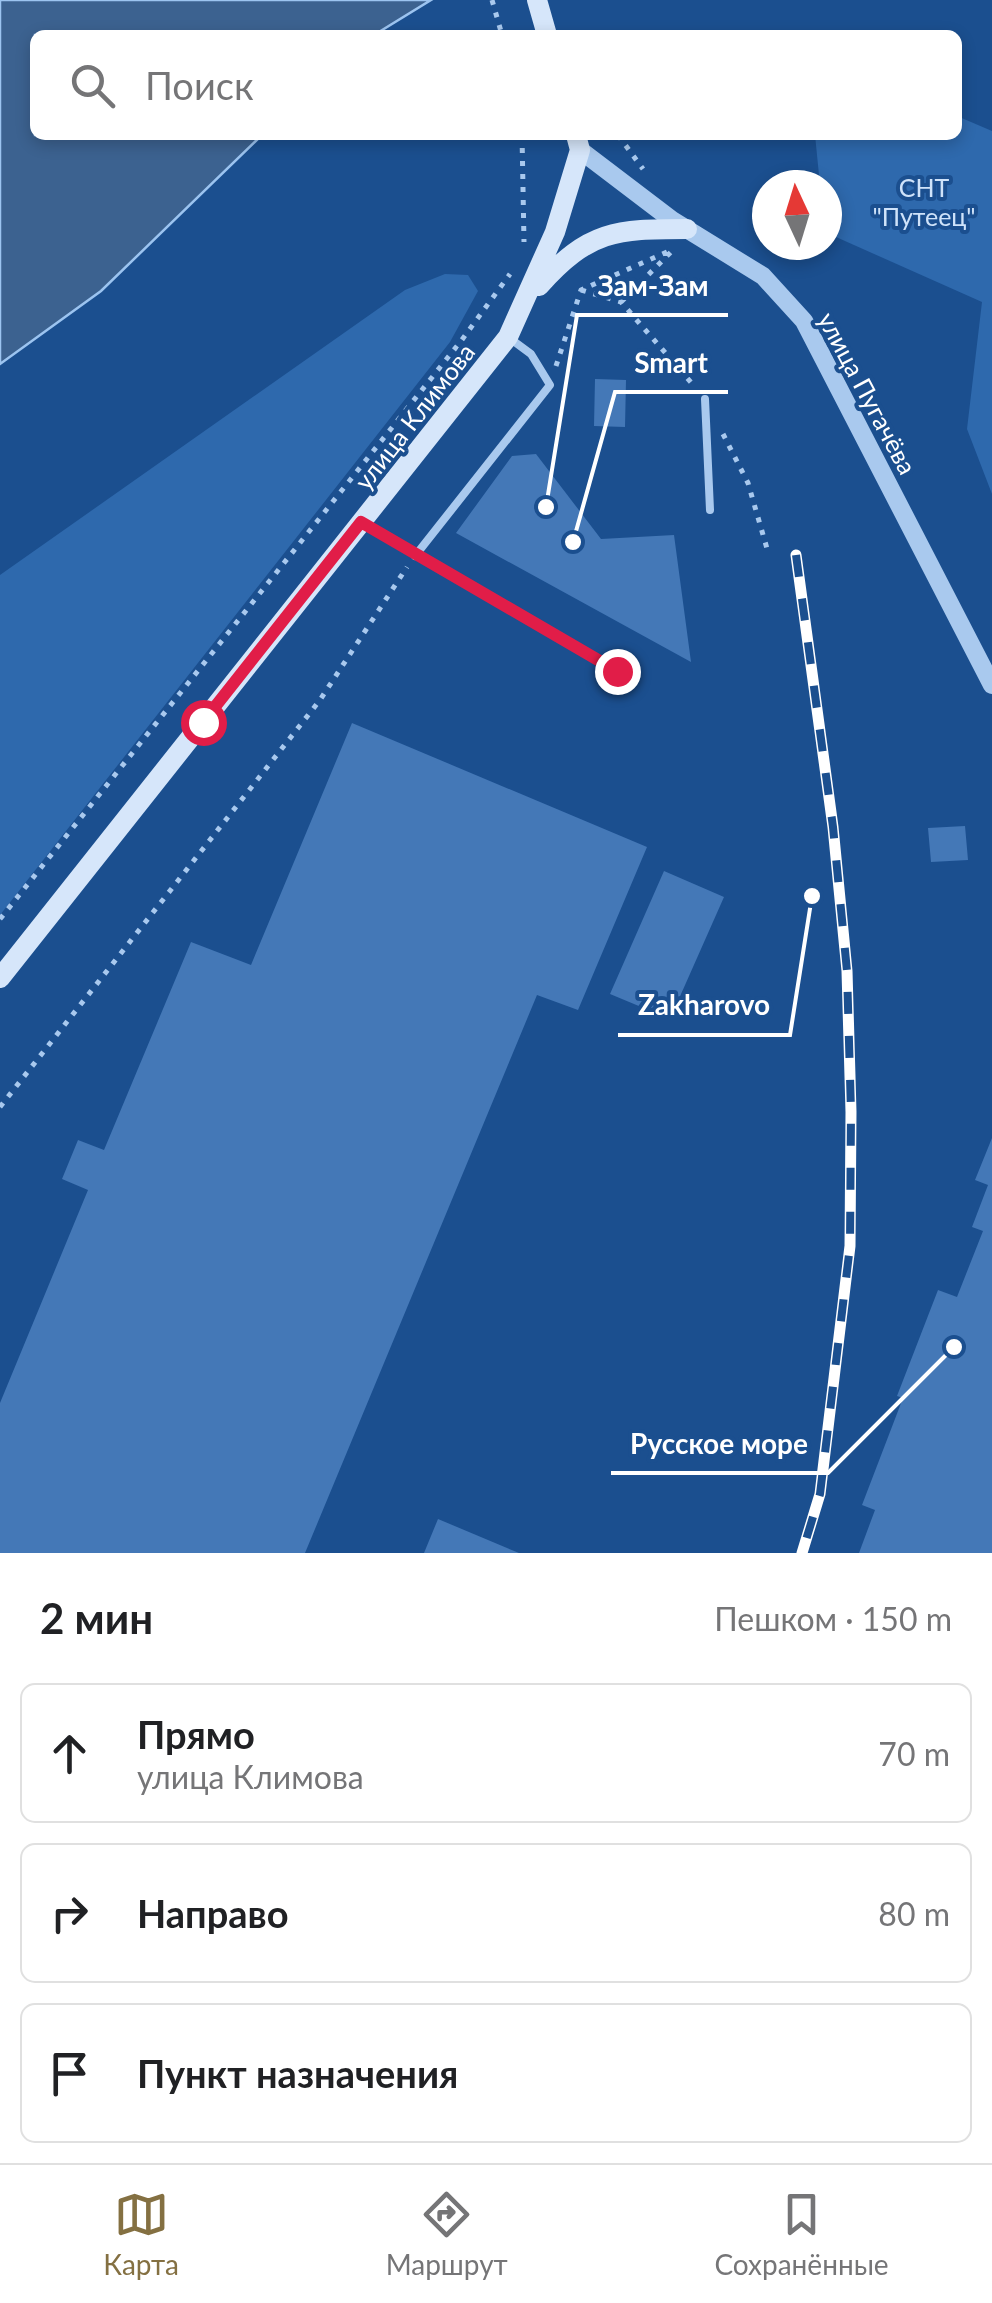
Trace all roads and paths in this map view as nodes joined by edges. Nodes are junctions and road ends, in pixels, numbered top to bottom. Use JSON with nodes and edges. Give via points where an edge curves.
{"nodes":[{"id":1,"x":492,"y":0,"type":"edge"},
{"id":2,"x":537,"y":0,"type":"edge"},
{"id":3,"x":501,"y":30,"type":"edge"},
{"id":4,"x":546,"y":30,"type":"edge"},
{"id":5,"x":522,"y":140,"type":"edge"},
{"id":6,"x":578,"y":143,"type":"edge"},
{"id":7,"x":688,"y":229,"type":"junction"},
{"id":8,"x":522,"y":257,"type":"dead end"},
{"id":9,"x":512,"y":271,"type":"dead end"},
{"id":10,"x":581,"y":290,"type":"junction"},
{"id":11,"x":528,"y":299,"type":"junction"},
{"id":12,"x":621,"y":302,"type":"junction"},
{"id":13,"x":508,"y":337,"type":"junction"},
{"id":14,"x":550,"y":386,"type":"junction"},
{"id":15,"x":705,"y":398,"type":"joint"},
{"id":16,"x":722,"y":432,"type":"dead end"},
{"id":17,"x":710,"y":510,"type":"dead end"},
{"id":18,"x":361,"y":522,"type":"junction"},
{"id":19,"x":768,"y":552,"type":"dead end"},
{"id":20,"x":414,"y":556,"type":"junction"},
{"id":21,"x":617,"y":671,"type":"dead end"},
{"id":22,"x":992,"y":685,"type":"edge"},
{"id":23,"x":0,"y":918,"type":"edge"},
{"id":24,"x":0,"y":978,"type":"edge"},
{"id":25,"x":0,"y":1107,"type":"edge"}],
"edges":[{"from":1,"to":3,"type":"path"},
{"from":2,"to":4,"type":"main road"},
{"from":5,"to":8,"type":"path"},
{"from":6,"to":7,"type":"street","name":"улица Пугачёва"},
{"from":6,"to":11,"type":"main road","name":"улица Климова","via":[[555,232]]},
{"from":7,"to":11,"type":"main road","via":[[594,238],[556,266]]},
{"from":7,"to":22,"type":"street","name":"улица Пугачёва","via":[[763,276],[804,321],[930,577]]},
{"from":9,"to":23,"type":"path"},
{"from":10,"to":12,"type":"path"},
{"from":10,"to":12,"type":"path","via":[[674,249]]},
{"from":10,"to":14,"type":"path"},
{"from":11,"to":13,"type":"main road","name":"улица Климова"},
{"from":12,"to":15,"type":"path"},
{"from":13,"to":14,"type":"lane","via":[[531,354]]},
{"from":13,"to":18,"type":"main road","name":"улица Климова"},
{"from":14,"to":20,"type":"lane"},
{"from":15,"to":17,"type":"lane"},
{"from":16,"to":19,"type":"path","via":[[748,483]]},
{"from":18,"to":20,"type":"lane"},
{"from":18,"to":24,"type":"main road","name":"улица Климова"},
{"from":20,"to":21,"type":"lane"},
{"from":20,"to":25,"type":"path","via":[[320,700]]}]}
